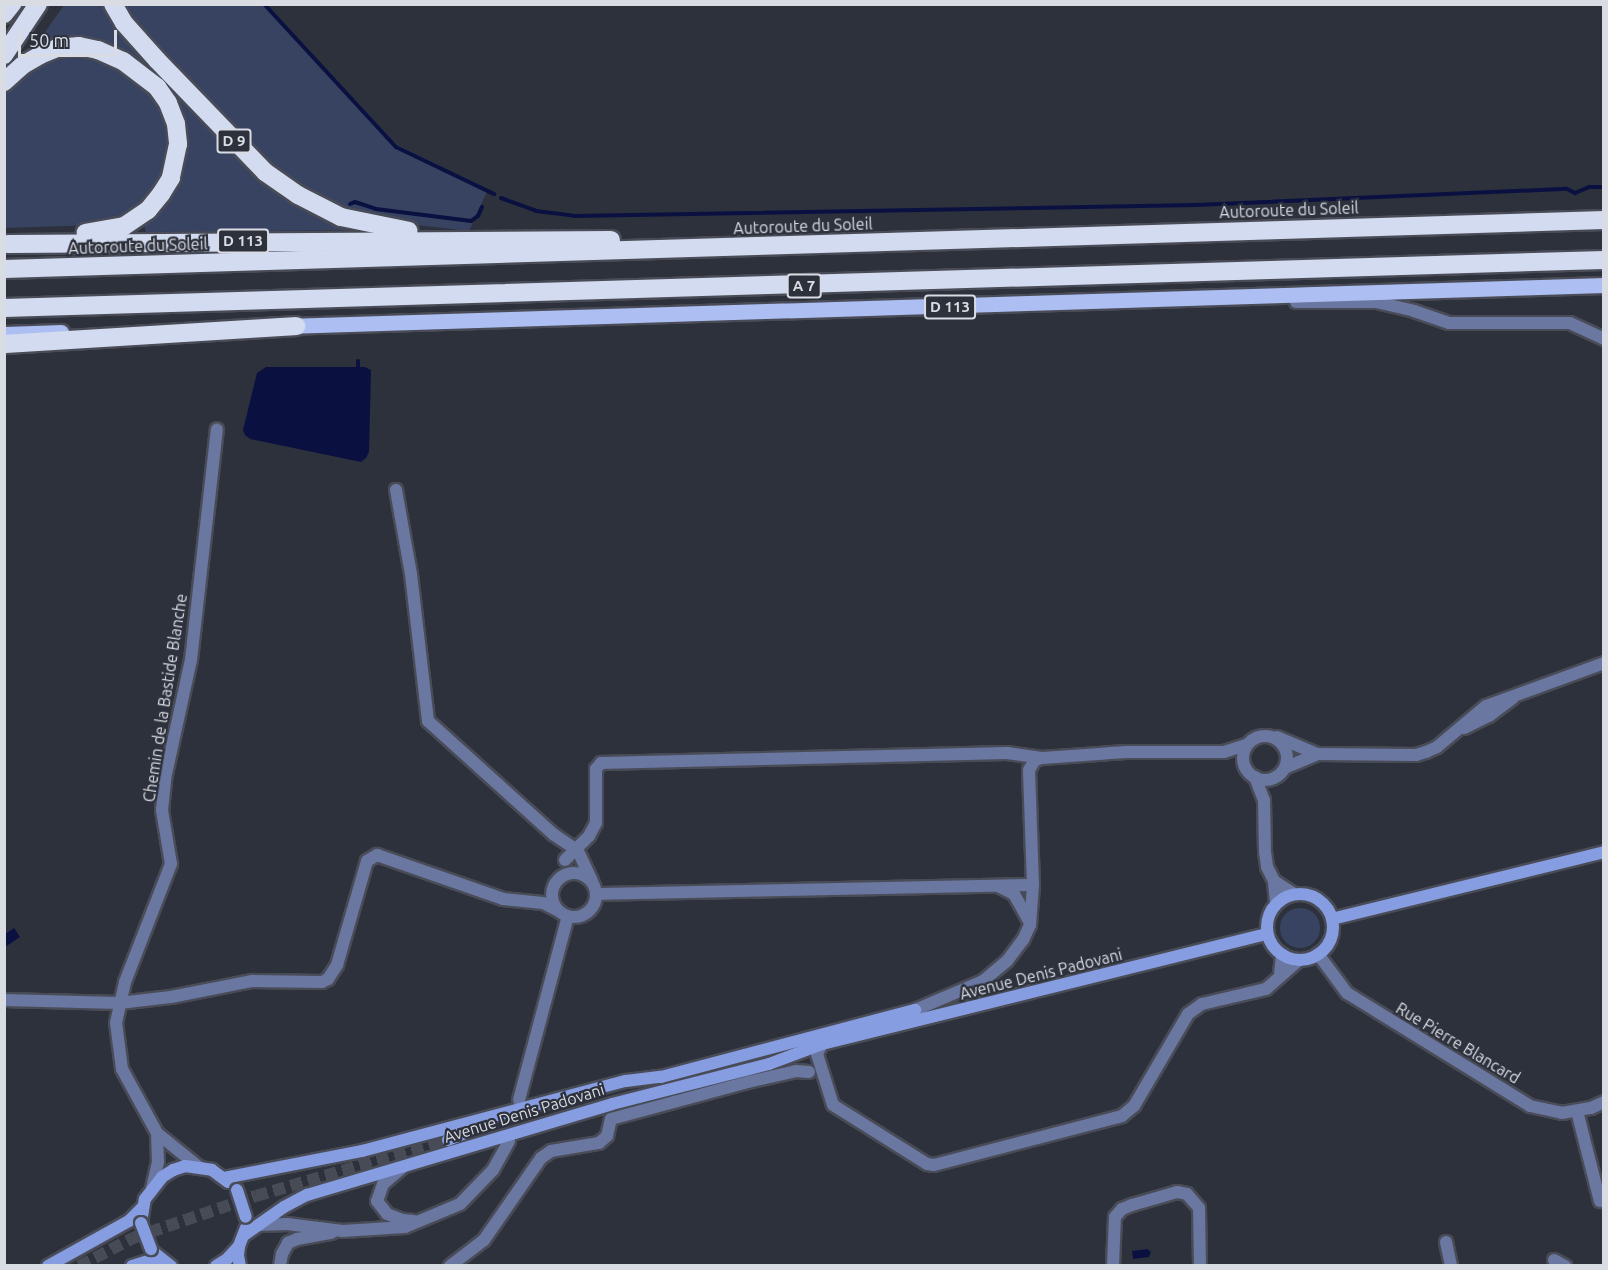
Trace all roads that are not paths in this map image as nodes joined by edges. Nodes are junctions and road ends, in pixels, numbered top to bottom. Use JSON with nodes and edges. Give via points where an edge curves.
{"nodes":[{"id":1,"x":12,"y":4,"type":"edge"},
{"id":2,"x":38,"y":4,"type":"edge"},
{"id":3,"x":113,"y":4,"type":"edge"},
{"id":4,"x":4,"y":14,"type":"edge"},
{"id":5,"x":4,"y":45,"type":"edge"},
{"id":6,"x":4,"y":55,"type":"edge"},
{"id":7,"x":4,"y":82,"type":"edge"},
{"id":8,"x":1604,"y":220,"type":"edge"},
{"id":9,"x":478,"y":239,"type":"junction"},
{"id":10,"x":6,"y":244,"type":"edge"},
{"id":11,"x":774,"y":246,"type":"junction"},
{"id":12,"x":1604,"y":260,"type":"edge"},
{"id":13,"x":4,"y":269,"type":"edge"},
{"id":14,"x":1604,"y":285,"type":"edge"},
{"id":15,"x":1187,"y":298,"type":"junction"},
{"id":16,"x":4,"y":308,"type":"edge"},
{"id":17,"x":296,"y":326,"type":"junction"},
{"id":18,"x":4,"y":334,"type":"edge"},
{"id":19,"x":1604,"y":339,"type":"edge"},
{"id":20,"x":4,"y":344,"type":"edge"},
{"id":21,"x":217,"y":429,"type":"dead end"},
{"id":22,"x":396,"y":490,"type":"dead end"},
{"id":23,"x":1604,"y":663,"type":"edge"},
{"id":24,"x":1267,"y":734,"type":"junction"},
{"id":25,"x":1246,"y":745,"type":"junction"},
{"id":26,"x":1224,"y":752,"type":"junction"},
{"id":27,"x":1317,"y":754,"type":"junction"},
{"id":28,"x":1042,"y":758,"type":"junction"},
{"id":29,"x":1244,"y":764,"type":"junction"},
{"id":30,"x":1283,"y":771,"type":"junction"},
{"id":31,"x":1254,"y":777,"type":"junction"},
{"id":32,"x":1264,"y":800,"type":"junction"},
{"id":33,"x":553,"y":834,"type":"junction"},
{"id":34,"x":575,"y":848,"type":"junction"},
{"id":35,"x":1603,"y":852,"type":"edge"},
{"id":36,"x":566,"y":860,"type":"junction"},
{"id":37,"x":558,"y":881,"type":"junction"},
{"id":38,"x":591,"y":881,"type":"junction"},
{"id":39,"x":1274,"y":881,"type":"junction"},
{"id":40,"x":1033,"y":885,"type":"junction"},
{"id":41,"x":997,"y":886,"type":"junction"},
{"id":42,"x":596,"y":894,"type":"junction"},
{"id":43,"x":1294,"y":894,"type":"junction"},
{"id":44,"x":526,"y":901,"type":"junction"},
{"id":45,"x":1276,"y":904,"type":"junction"},
{"id":46,"x":562,"y":913,"type":"junction"},
{"id":47,"x":1332,"y":919,"type":"junction"},
{"id":48,"x":1030,"y":925,"type":"junction"},
{"id":49,"x":1267,"y":934,"type":"junction"},
{"id":50,"x":1282,"y":954,"type":"junction"},
{"id":51,"x":1318,"y":954,"type":"junction"},
{"id":52,"x":1299,"y":960,"type":"junction"},
{"id":53,"x":1280,"y":974,"type":"junction"},
{"id":54,"x":4,"y":1000,"type":"edge"},
{"id":55,"x":119,"y":1003,"type":"junction"},
{"id":56,"x":915,"y":1010,"type":"joint"},
{"id":57,"x":822,"y":1044,"type":"junction"},
{"id":58,"x":777,"y":1047,"type":"junction"},
{"id":59,"x":769,"y":1064,"type":"junction"},
{"id":60,"x":809,"y":1072,"type":"junction"},
{"id":61,"x":662,"y":1077,"type":"junction"},
{"id":62,"x":824,"y":1081,"type":"junction"},
{"id":63,"x":519,"y":1100,"type":"tunnel mouth"},
{"id":64,"x":1604,"y":1102,"type":"edge"},
{"id":65,"x":612,"y":1104,"type":"junction"},
{"id":66,"x":594,"y":1111,"type":"junction"},
{"id":67,"x":1577,"y":1111,"type":"junction"},
{"id":68,"x":611,"y":1119,"type":"junction"},
{"id":69,"x":157,"y":1133,"type":"junction"},
{"id":70,"x":509,"y":1141,"type":"tunnel mouth"},
{"id":71,"x":405,"y":1166,"type":"junction"},
{"id":72,"x":200,"y":1168,"type":"junction"},
{"id":73,"x":224,"y":1178,"type":"junction"},
{"id":74,"x":152,"y":1188,"type":"junction"},
{"id":75,"x":1600,"y":1201,"type":"dead end"},
{"id":76,"x":142,"y":1208,"type":"junction"},
{"id":77,"x":418,"y":1221,"type":"junction"},
{"id":78,"x":259,"y":1225,"type":"junction"},
{"id":79,"x":343,"y":1231,"type":"junction"},
{"id":80,"x":242,"y":1240,"type":"junction"},
{"id":81,"x":1446,"y":1242,"type":"dead end"},
{"id":82,"x":154,"y":1254,"type":"junction"},
{"id":83,"x":48,"y":1266,"type":"edge"},
{"id":84,"x":132,"y":1266,"type":"edge"},
{"id":85,"x":171,"y":1266,"type":"edge"},
{"id":86,"x":216,"y":1266,"type":"edge"},
{"id":87,"x":240,"y":1266,"type":"edge"},
{"id":88,"x":280,"y":1266,"type":"edge"},
{"id":89,"x":450,"y":1266,"type":"edge"},
{"id":90,"x":1113,"y":1266,"type":"edge"},
{"id":91,"x":1200,"y":1266,"type":"edge"},
{"id":92,"x":1451,"y":1266,"type":"edge"}],
"edges":[{"from":1,"to":4,"type":"highway"},
{"from":2,"to":5,"type":"highway"},
{"from":2,"to":6,"type":"highway"},
{"from":3,"to":9,"type":"highway","number":"D 9","via":[[124,23],[157,60],[247,155],[283,186],[355,220]]},
{"from":7,"to":10,"type":"highway","via":[[23,65],[57,48],[79,46],[98,50],[123,61],[157,87],[176,124],[178,144],[171,178],[148,210],[136,219],[109,230],[40,236]]},
{"from":8,"to":11,"type":"highway","name":"Autoroute du Soleil"},
{"from":9,"to":10,"type":"highway","number":"D 113"},
{"from":9,"to":11,"type":"highway","number":"D 113","via":[[648,240]]},
{"from":11,"to":13,"type":"highway","name":"Autoroute du Soleil"},
{"from":12,"to":16,"type":"highway","number":"A 7"},
{"from":14,"to":15,"type":"main road","number":"D 113"},
{"from":15,"to":17,"type":"main road","number":"D 113"},
{"from":15,"to":19,"type":"street","via":[[1376,302],[1449,323],[1570,322]]},
{"from":17,"to":18,"type":"main road","number":"D 113"},
{"from":17,"to":20,"type":"highway"},
{"from":21,"to":55,"type":"street","name":"Chemin de la Bastide Blanche","via":[[191,660],[165,779],[162,810],[171,864]]},
{"from":22,"to":33,"type":"street","via":[[411,574],[428,721]]},
{"from":23,"to":27,"type":"street","via":[[1486,706],[1437,747],[1416,755]]},
{"from":24,"to":25,"type":"street"},
{"from":24,"to":27,"type":"street"},
{"from":24,"to":30,"type":"street","via":[[1282,744],[1287,757]]},
{"from":25,"to":26,"type":"street"},
{"from":25,"to":29,"type":"street"},
{"from":26,"to":28,"type":"street","via":[[1126,752]]},
{"from":26,"to":29,"type":"street"},
{"from":27,"to":30,"type":"street"},
{"from":28,"to":34,"type":"street","via":[[1006,753],[601,763],[596,769],[596,823],[589,836]]},
{"from":28,"to":40,"type":"street","via":[[1035,760],[1029,770]]},
{"from":29,"to":31,"type":"street"},
{"from":30,"to":31,"type":"street","via":[[1263,780]]},
{"from":30,"to":32,"type":"street"},
{"from":31,"to":32,"type":"street"},
{"from":32,"to":39,"type":"street","via":[[1265,852]]},
{"from":33,"to":34,"type":"street"},
{"from":33,"to":36,"type":"street"},
{"from":34,"to":36,"type":"street"},
{"from":34,"to":38,"type":"street"},
{"from":35,"to":47,"type":"main road"},
{"from":36,"to":37,"type":"street"},
{"from":37,"to":38,"type":"street","via":[[574,873]]},
{"from":37,"to":44,"type":"street"},
{"from":37,"to":46,"type":"street","via":[[552,899]]},
{"from":38,"to":42,"type":"street"},
{"from":39,"to":43,"type":"street"},
{"from":39,"to":45,"type":"street"},
{"from":40,"to":41,"type":"street"},
{"from":40,"to":48,"type":"street"},
{"from":41,"to":42,"type":"street"},
{"from":41,"to":48,"type":"street","via":[[1014,894]]},
{"from":42,"to":46,"type":"street","via":[[590,911],[579,917]]},
{"from":43,"to":45,"type":"main road"},
{"from":43,"to":47,"type":"main road","via":[[1322,902]]},
{"from":44,"to":46,"type":"street","via":[[543,903]]},
{"from":44,"to":55,"type":"street","via":[[502,899],[372,856],[367,861],[337,965],[328,979],[252,981]]},
{"from":45,"to":49,"type":"main road","via":[[1267,923]]},
{"from":46,"to":63,"type":"street"},
{"from":47,"to":51,"type":"main road","via":[[1330,939]]},
{"from":48,"to":56,"type":"street","via":[[1007,961],[983,981]]},
{"from":49,"to":50,"type":"main road"},
{"from":49,"to":57,"type":"main road","name":"Avenue Denis Padovani"},
{"from":50,"to":52,"type":"main road"},
{"from":50,"to":53,"type":"street"},
{"from":51,"to":52,"type":"main road"},
{"from":51,"to":67,"type":"street","name":"Rue Pierre Blancard","via":[[1347,993],[1518,1099],[1543,1110]]},
{"from":52,"to":53,"type":"street"},
{"from":53,"to":62,"type":"street","via":[[1266,989],[1202,1004],[1188,1014],[1134,1106],[1122,1116],[942,1163],[927,1164],[837,1108]]},
{"from":54,"to":55,"type":"street"},
{"from":55,"to":69,"type":"street","name":"Chemin de la Bastide Blanche","via":[[116,1023],[122,1069]]},
{"from":56,"to":58,"type":"main road","name":"Avenue Denis Padovani"},
{"from":57,"to":58,"type":"main road","name":"Avenue Denis Padovani"},
{"from":57,"to":59,"type":"main road","name":"Avenue Denis Padovani"},
{"from":57,"to":62,"type":"street","via":[[817,1054]]},
{"from":58,"to":61,"type":"main road","name":"Avenue Denis Padovani"},
{"from":59,"to":60,"type":"street","via":[[786,1063]]},
{"from":59,"to":65,"type":"main road","name":"Avenue Denis Padovani"},
{"from":60,"to":62,"type":"street"},
{"from":60,"to":68,"type":"street","via":[[796,1071],[748,1082]]},
{"from":61,"to":65,"type":"main road","via":[[469,1130],[448,1140]]},
{"from":61,"to":73,"type":"main road","name":"Avenue Denis Padovani","via":[[626,1081],[362,1151]]},
{"from":64,"to":67,"type":"street","name":"Rue Pierre Blancard"},
{"from":65,"to":66,"type":"main road","name":"Avenue Denis Padovani"},
{"from":66,"to":68,"type":"street"},
{"from":66,"to":71,"type":"main road","name":"Avenue Denis Padovani"},
{"from":67,"to":75,"type":"street"},
{"from":68,"to":89,"type":"street","via":[[607,1136],[599,1143],[551,1151],[541,1158],[484,1239]]},
{"from":69,"to":72,"type":"street"},
{"from":69,"to":74,"type":"street","via":[[158,1162]]},
{"from":70,"to":77,"type":"street","via":[[493,1170],[472,1195]]},
{"from":71,"to":77,"type":"street","via":[[383,1184],[377,1201],[387,1214]]},
{"from":71,"to":78,"type":"main road","name":"Avenue Denis Padovani","via":[[307,1195]]},
{"from":72,"to":73,"type":"main road"},
{"from":72,"to":74,"type":"main road","via":[[185,1166],[173,1170]]},
{"from":73,"to":80,"type":"main road","bridge":true,"via":[[237,1190],[246,1217]]},
{"from":74,"to":76,"type":"main road"},
{"from":76,"to":82,"type":"main road","bridge":true,"via":[[141,1223]]},
{"from":76,"to":83,"type":"main road","via":[[129,1221]]},
{"from":77,"to":79,"type":"street","via":[[393,1230]]},
{"from":78,"to":79,"type":"street"},
{"from":78,"to":80,"type":"main road","name":"Avenue Denis Padovani"},
{"from":79,"to":88,"type":"street","via":[[288,1243]]},
{"from":80,"to":86,"type":"main road","name":"Avenue Denis Padovani"},
{"from":80,"to":87,"type":"main road","via":[[237,1256]]},
{"from":81,"to":92,"type":"street"},
{"from":82,"to":84,"type":"main road"},
{"from":82,"to":85,"type":"main road"},
{"from":90,"to":91,"type":"street","via":[[1115,1217],[1122,1209],[1177,1192],[1187,1194],[1199,1208]]}]}
